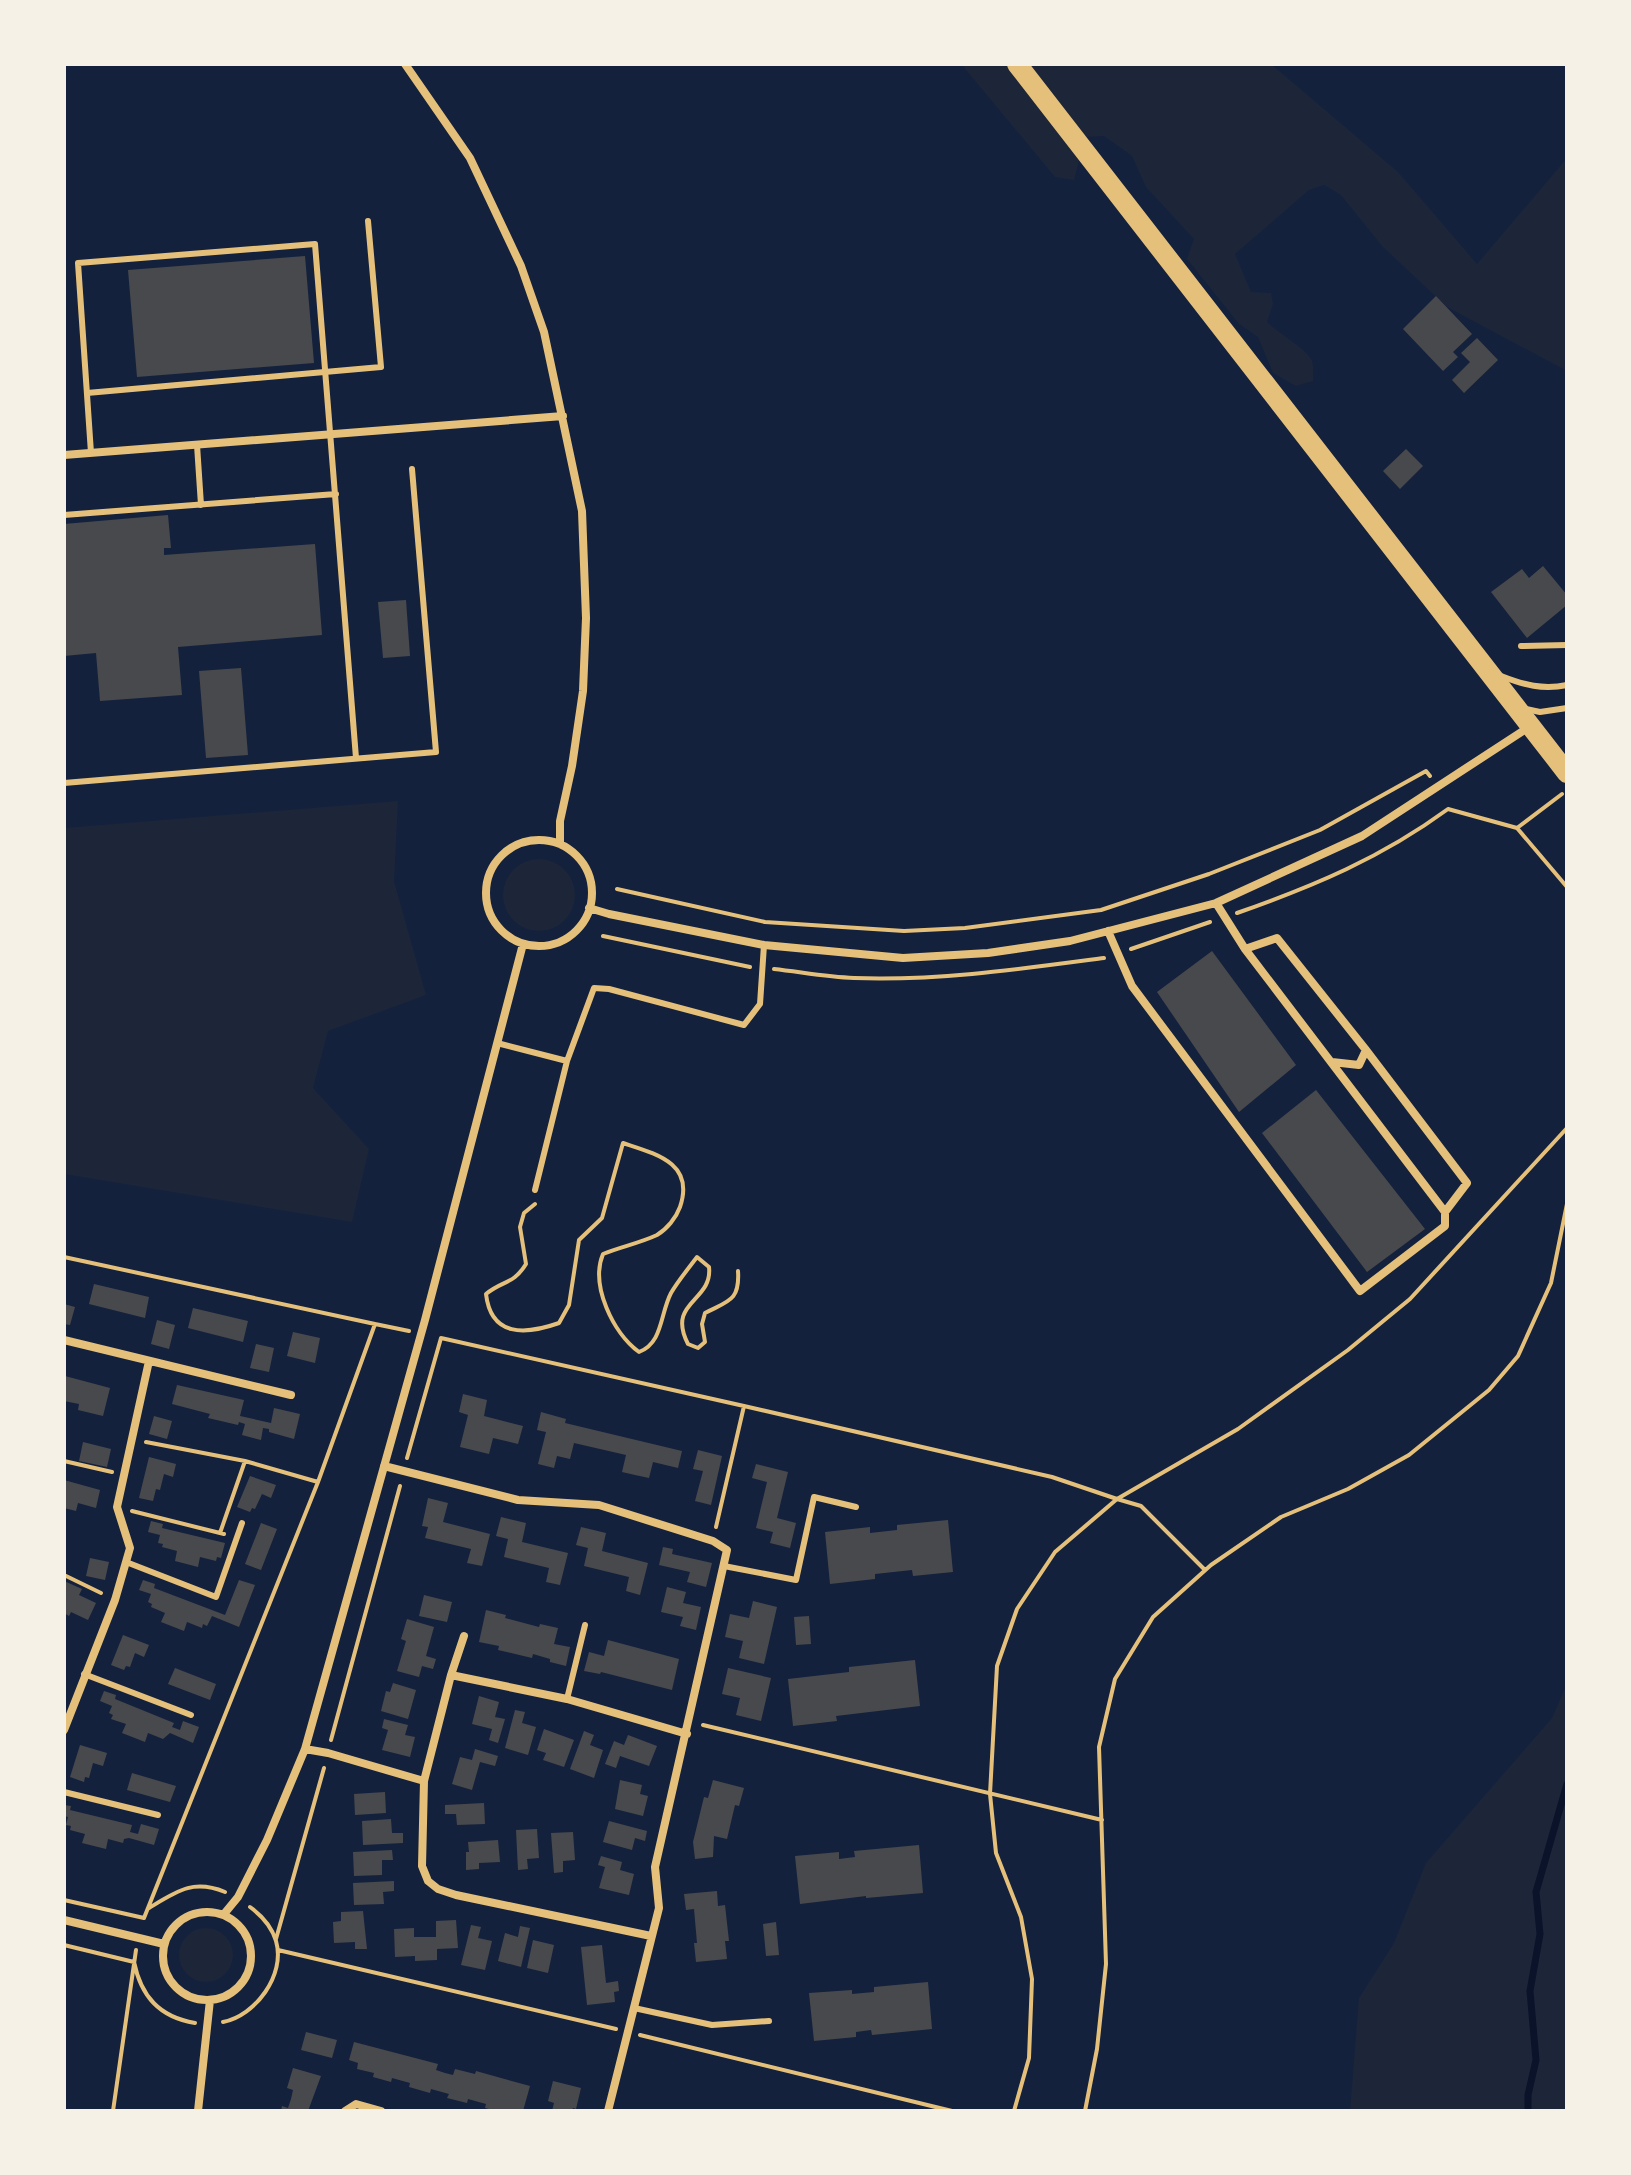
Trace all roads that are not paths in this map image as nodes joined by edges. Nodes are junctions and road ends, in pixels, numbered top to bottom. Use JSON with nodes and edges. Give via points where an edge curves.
{"nodes":[{"id":1,"x":405,"y":64,"type":"edge"},
{"id":2,"x":1017,"y":64,"type":"edge"},
{"id":3,"x":368,"y":221,"type":"dead end"},
{"id":4,"x":326,"y":372,"type":"junction"},
{"id":5,"x":87,"y":393,"type":"junction"},
{"id":6,"x":563,"y":416,"type":"junction"},
{"id":7,"x":331,"y":434,"type":"junction"},
{"id":8,"x":197,"y":445,"type":"junction"},
{"id":9,"x":91,"y":453,"type":"junction"},
{"id":10,"x":64,"y":455,"type":"edge"},
{"id":11,"x":412,"y":469,"type":"dead end"},
{"id":12,"x":336,"y":494,"type":"junction"},
{"id":13,"x":201,"y":505,"type":"junction"},
{"id":14,"x":64,"y":515,"type":"edge"},
{"id":15,"x":1567,"y":645,"type":"edge"},
{"id":16,"x":1521,"y":646,"type":"dead end"},
{"id":17,"x":1484,"y":668,"type":"junction"},
{"id":18,"x":1567,"y":685,"type":"edge"},
{"id":19,"x":1514,"y":708,"type":"junction"},
{"id":20,"x":1567,"y":708,"type":"edge"},
{"id":21,"x":1529,"y":727,"type":"junction"},
{"id":22,"x":356,"y":758,"type":"junction"},
{"id":23,"x":1567,"y":773,"type":"edge"},
{"id":24,"x":64,"y":783,"type":"edge"},
{"id":25,"x":560,"y":844,"type":"junction"},
{"id":26,"x":1216,"y":903,"type":"junction"},
{"id":27,"x":589,"y":908,"type":"junction"},
{"id":28,"x":1108,"y":931,"type":"junction"},
{"id":29,"x":523,"y":944,"type":"junction"},
{"id":30,"x":764,"y":945,"type":"junction"},
{"id":31,"x":1245,"y":949,"type":"junction"},
{"id":32,"x":497,"y":1043,"type":"junction"},
{"id":33,"x":1366,"y":1050,"type":"junction"},
{"id":34,"x":567,"y":1061,"type":"junction"},
{"id":35,"x":1332,"y":1062,"type":"junction"},
{"id":36,"x":535,"y":1190,"type":"road end"},
{"id":37,"x":1445,"y":1212,"type":"junction"},
{"id":38,"x":64,"y":1340,"type":"edge"},
{"id":39,"x":149,"y":1361,"type":"junction"},
{"id":40,"x":291,"y":1395,"type":"dead end"},
{"id":41,"x":384,"y":1466,"type":"junction"},
{"id":42,"x":856,"y":1507,"type":"dead end"},
{"id":43,"x":242,"y":1523,"type":"dead end"},
{"id":44,"x":126,"y":1562,"type":"junction"},
{"id":45,"x":724,"y":1566,"type":"junction"},
{"id":46,"x":585,"y":1625,"type":"dead end"},
{"id":47,"x":464,"y":1636,"type":"dead end"},
{"id":48,"x":84,"y":1674,"type":"junction"},
{"id":49,"x":451,"y":1675,"type":"junction"},
{"id":50,"x":567,"y":1699,"type":"junction"},
{"id":51,"x":191,"y":1715,"type":"dead end"},
{"id":52,"x":64,"y":1730,"type":"edge"},
{"id":53,"x":687,"y":1734,"type":"junction"},
{"id":54,"x":305,"y":1749,"type":"junction"},
{"id":55,"x":424,"y":1781,"type":"junction"},
{"id":56,"x":64,"y":1792,"type":"edge"},
{"id":57,"x":158,"y":1815,"type":"dead end"},
{"id":58,"x":224,"y":1914,"type":"junction"},
{"id":59,"x":64,"y":1920,"type":"edge"},
{"id":60,"x":651,"y":1936,"type":"junction"},
{"id":61,"x":164,"y":1944,"type":"junction"},
{"id":62,"x":210,"y":2000,"type":"junction"},
{"id":63,"x":634,"y":2008,"type":"junction"},
{"id":64,"x":769,"y":2021,"type":"dead end"},
{"id":65,"x":198,"y":2111,"type":"edge"},
{"id":66,"x":345,"y":2111,"type":"edge"},
{"id":67,"x":381,"y":2111,"type":"edge"},
{"id":68,"x":608,"y":2111,"type":"edge"}],
"edges":[{"from":1,"to":6,"type":"street","via":[[470,158],[521,266],[544,332]]},
{"from":2,"to":17,"type":"main road"},
{"from":3,"to":4,"type":"lane","via":[[381,367]]},
{"from":4,"to":5,"type":"lane"},
{"from":4,"to":5,"type":"lane","via":[[315,244],[78,263]]},
{"from":4,"to":7,"type":"lane"},
{"from":5,"to":9,"type":"lane"},
{"from":6,"to":7,"type":"street"},
{"from":6,"to":25,"type":"street","via":[[582,511],[586,618],[583,691]]},
{"from":7,"to":8,"type":"street"},
{"from":7,"to":12,"type":"lane"},
{"from":8,"to":9,"type":"street"},
{"from":8,"to":13,"type":"lane"},
{"from":9,"to":10,"type":"street"},
{"from":11,"to":22,"type":"lane","via":[[436,752]]},
{"from":12,"to":13,"type":"lane"},
{"from":12,"to":22,"type":"lane"},
{"from":13,"to":14,"type":"lane"},
{"from":15,"to":16,"type":"lane"},
{"from":17,"to":18,"type":"lane","via":[[1523,685]]},
{"from":17,"to":19,"type":"main road"},
{"from":19,"to":20,"type":"lane"},
{"from":19,"to":21,"type":"main road"},
{"from":21,"to":23,"type":"main road"},
{"from":21,"to":26,"type":"street","via":[[1362,836]]},
{"from":22,"to":24,"type":"lane"},
{"from":25,"to":27,"type":"street","via":[[585,867],[591,882]]},
{"from":25,"to":29,"type":"street","via":[[527,841],[498,859],[489,875],[488,908],[496,924]]},
{"from":26,"to":28,"type":"street"},
{"from":26,"to":31,"type":"street"},
{"from":27,"to":29,"type":"street","via":[[578,929],[564,940]]},
{"from":27,"to":30,"type":"street"},
{"from":28,"to":30,"type":"street","via":[[988,953],[903,958]]},
{"from":28,"to":37,"type":"street","via":[[1132,986],[1360,1291],[1445,1226]]},
{"from":29,"to":32,"type":"street"},
{"from":30,"to":34,"type":"lane","via":[[760,1004],[744,1025],[594,988]]},
{"from":31,"to":33,"type":"street","via":[[1277,938]]},
{"from":31,"to":35,"type":"street"},
{"from":32,"to":34,"type":"lane"},
{"from":32,"to":41,"type":"street"},
{"from":33,"to":35,"type":"street","via":[[1359,1065]]},
{"from":33,"to":37,"type":"street","via":[[1467,1183]]},
{"from":34,"to":36,"type":"lane"},
{"from":35,"to":37,"type":"street"},
{"from":38,"to":39,"type":"street"},
{"from":39,"to":40,"type":"street"},
{"from":39,"to":44,"type":"street","via":[[117,1507],[130,1548]]},
{"from":41,"to":45,"type":"street","via":[[518,1500],[599,1505],[713,1541],[727,1550]]},
{"from":41,"to":54,"type":"street"},
{"from":42,"to":45,"type":"lane","via":[[814,1497],[796,1580]]},
{"from":43,"to":44,"type":"lane","via":[[216,1597]]},
{"from":44,"to":48,"type":"street"},
{"from":45,"to":53,"type":"street"},
{"from":46,"to":50,"type":"lane"},
{"from":47,"to":49,"type":"street"},
{"from":48,"to":51,"type":"lane"},
{"from":48,"to":52,"type":"street"},
{"from":49,"to":50,"type":"street"},
{"from":49,"to":55,"type":"street"},
{"from":50,"to":53,"type":"street"},
{"from":53,"to":60,"type":"street","via":[[655,1867],[659,1908]]},
{"from":54,"to":55,"type":"street"},
{"from":54,"to":58,"type":"street","via":[[267,1840]]},
{"from":55,"to":60,"type":"street","via":[[422,1866],[438,1889]]},
{"from":56,"to":57,"type":"lane"},
{"from":58,"to":61,"type":"street","via":[[194,1913],[170,1931]]},
{"from":58,"to":62,"type":"street","via":[[246,1934],[251,1963],[237,1989]]},
{"from":59,"to":61,"type":"street"},
{"from":60,"to":63,"type":"street"},
{"from":61,"to":62,"type":"street","via":[[162,1958],[172,1984],[196,1999]]},
{"from":62,"to":65,"type":"street"},
{"from":63,"to":64,"type":"lane","via":[[712,2025]]},
{"from":63,"to":68,"type":"street"},
{"from":66,"to":67,"type":"street","via":[[356,2104]]}]}
